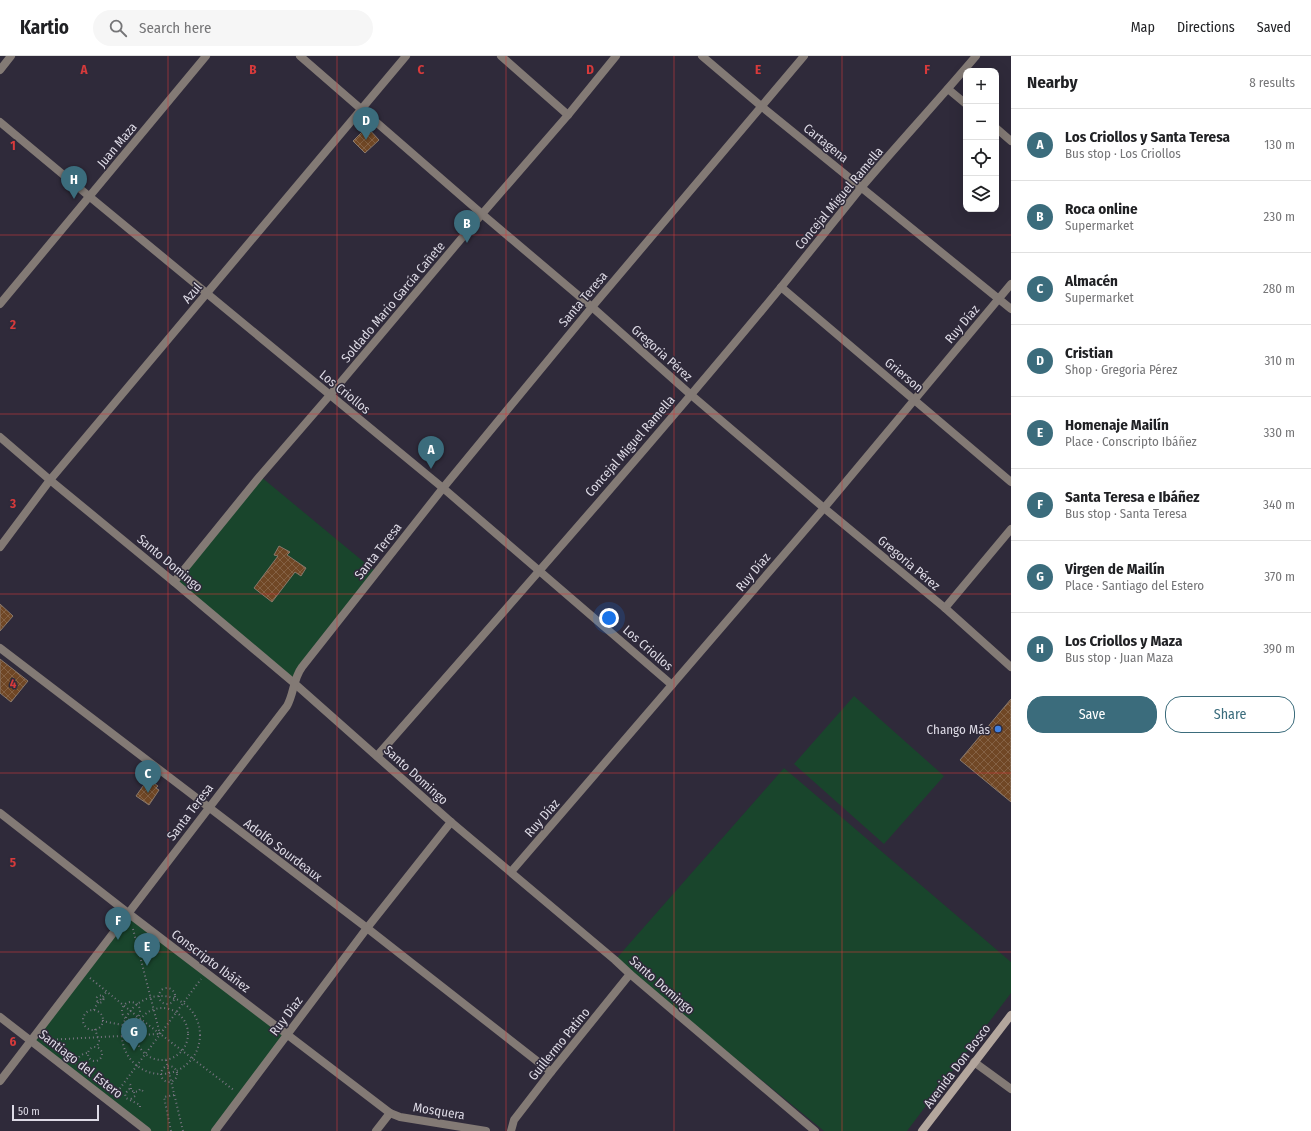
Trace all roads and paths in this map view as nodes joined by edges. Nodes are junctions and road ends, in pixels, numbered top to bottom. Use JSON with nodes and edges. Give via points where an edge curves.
{"nodes":[{"id":1,"x":11,"y":56,"type":"edge"},
{"id":2,"x":206,"y":56,"type":"edge"},
{"id":3,"x":300,"y":56,"type":"edge"},
{"id":4,"x":406,"y":56,"type":"edge"},
{"id":5,"x":501,"y":56,"type":"edge"},
{"id":6,"x":616,"y":56,"type":"edge"},
{"id":7,"x":702,"y":56,"type":"edge"},
{"id":8,"x":804,"y":56,"type":"edge"},
{"id":9,"x":976,"y":56,"type":"edge"},
{"id":10,"x":0,"y":70,"type":"edge"},
{"id":11,"x":948,"y":89,"type":"junction"},
{"id":12,"x":963,"y":102,"type":"edge"},
{"id":13,"x":761,"y":106,"type":"junction"},
{"id":14,"x":362,"y":110,"type":"junction"},
{"id":15,"x":568,"y":115,"type":"junction"},
{"id":16,"x":0,"y":122,"type":"edge"},
{"id":17,"x":999,"y":131,"type":"edge"},
{"id":18,"x":1011,"y":141,"type":"edge"},
{"id":19,"x":862,"y":187,"type":"junction"},
{"id":20,"x":90,"y":197,"type":"junction"},
{"id":21,"x":482,"y":214,"type":"junction"},
{"id":22,"x":1011,"y":284,"type":"edge"},
{"id":23,"x":782,"y":286,"type":"junction"},
{"id":24,"x":207,"y":294,"type":"junction"},
{"id":25,"x":999,"y":298,"type":"junction"},
{"id":26,"x":0,"y":304,"type":"edge"},
{"id":27,"x":592,"y":307,"type":"junction"},
{"id":28,"x":1011,"y":309,"type":"edge"},
{"id":29,"x":690,"y":394,"type":"junction"},
{"id":30,"x":330,"y":395,"type":"junction"},
{"id":31,"x":914,"y":400,"type":"junction"},
{"id":32,"x":0,"y":437,"type":"edge"},
{"id":33,"x":50,"y":480,"type":"junction"},
{"id":34,"x":1011,"y":482,"type":"edge"},
{"id":35,"x":443,"y":488,"type":"junction"},
{"id":36,"x":824,"y":508,"type":"junction"},
{"id":37,"x":1011,"y":529,"type":"edge"},
{"id":38,"x":0,"y":547,"type":"edge"},
{"id":39,"x":539,"y":571,"type":"junction"},
{"id":40,"x":174,"y":582,"type":"junction"},
{"id":41,"x":945,"y":608,"type":"junction"},
{"id":42,"x":0,"y":648,"type":"edge"},
{"id":43,"x":1011,"y":667,"type":"edge"},
{"id":44,"x":294,"y":683,"type":"junction"},
{"id":45,"x":672,"y":685,"type":"junction"},
{"id":46,"x":378,"y":756,"type":"junction"},
{"id":47,"x":208,"y":808,"type":"junction"},
{"id":48,"x":0,"y":813,"type":"edge"},
{"id":49,"x":451,"y":822,"type":"junction"},
{"id":50,"x":511,"y":872,"type":"junction"},
{"id":51,"x":128,"y":913,"type":"junction"},
{"id":52,"x":368,"y":928,"type":"junction"},
{"id":53,"x":206,"y":972,"type":"junction"},
{"id":54,"x":86,"y":974,"type":"junction"},
{"id":55,"x":630,"y":974,"type":"junction"},
{"id":56,"x":85,"y":983,"type":"dead end"},
{"id":57,"x":107,"y":991,"type":"junction"},
{"id":58,"x":160,"y":996,"type":"junction"},
{"id":59,"x":150,"y":997,"type":"junction"},
{"id":60,"x":175,"y":998,"type":"junction"},
{"id":61,"x":184,"y":1002,"type":"junction"},
{"id":62,"x":137,"y":1004,"type":"junction"},
{"id":63,"x":124,"y":1006,"type":"junction"},
{"id":64,"x":94,"y":1010,"type":"junction"},
{"id":65,"x":153,"y":1010,"type":"junction"},
{"id":66,"x":131,"y":1011,"type":"junction"},
{"id":67,"x":176,"y":1012,"type":"junction"},
{"id":68,"x":1011,"y":1015,"type":"edge"},
{"id":69,"x":0,"y":1017,"type":"edge"},
{"id":70,"x":138,"y":1017,"type":"junction"},
{"id":71,"x":126,"y":1018,"type":"junction"},
{"id":72,"x":141,"y":1019,"type":"junction"},
{"id":73,"x":102,"y":1021,"type":"junction"},
{"id":74,"x":123,"y":1025,"type":"junction"},
{"id":75,"x":95,"y":1029,"type":"junction"},
{"id":76,"x":160,"y":1034,"type":"junction"},
{"id":77,"x":288,"y":1034,"type":"junction"},
{"id":78,"x":136,"y":1035,"type":"junction"},
{"id":79,"x":122,"y":1036,"type":"junction"},
{"id":80,"x":98,"y":1037,"type":"junction"},
{"id":81,"x":31,"y":1040,"type":"junction"},
{"id":82,"x":46,"y":1044,"type":"dead end"},
{"id":83,"x":97,"y":1047,"type":"junction"},
{"id":84,"x":182,"y":1051,"type":"junction"},
{"id":85,"x":87,"y":1053,"type":"junction"},
{"id":86,"x":145,"y":1054,"type":"junction"},
{"id":87,"x":193,"y":1059,"type":"junction"},
{"id":88,"x":166,"y":1060,"type":"junction"},
{"id":89,"x":69,"y":1061,"type":"dead end"},
{"id":90,"x":974,"y":1062,"type":"junction"},
{"id":91,"x":136,"y":1066,"type":"junction"},
{"id":92,"x":167,"y":1066,"type":"junction"},
{"id":93,"x":177,"y":1071,"type":"junction"},
{"id":94,"x":551,"y":1072,"type":"junction"},
{"id":95,"x":169,"y":1074,"type":"junction"},
{"id":96,"x":161,"y":1075,"type":"junction"},
{"id":97,"x":0,"y":1081,"type":"edge"},
{"id":98,"x":171,"y":1082,"type":"junction"},
{"id":99,"x":132,"y":1086,"type":"dead end"},
{"id":100,"x":131,"y":1089,"type":"junction"},
{"id":101,"x":1011,"y":1089,"type":"edge"},
{"id":102,"x":139,"y":1091,"type":"dead end"},
{"id":103,"x":134,"y":1092,"type":"junction"},
{"id":104,"x":174,"y":1095,"type":"junction"},
{"id":105,"x":241,"y":1096,"type":"junction"},
{"id":106,"x":112,"y":1098,"type":"junction"},
{"id":107,"x":119,"y":1099,"type":"dead end"},
{"id":108,"x":131,"y":1100,"type":"junction"},
{"id":109,"x":138,"y":1105,"type":"dead end"},
{"id":110,"x":390,"y":1113,"type":"junction"},
{"id":111,"x":147,"y":1131,"type":"edge"},
{"id":112,"x":171,"y":1131,"type":"edge"},
{"id":113,"x":182,"y":1131,"type":"edge"},
{"id":114,"x":215,"y":1131,"type":"edge"},
{"id":115,"x":376,"y":1131,"type":"edge"},
{"id":116,"x":486,"y":1131,"type":"edge"},
{"id":117,"x":511,"y":1131,"type":"edge"},
{"id":118,"x":815,"y":1131,"type":"edge"},
{"id":119,"x":922,"y":1131,"type":"edge"}],
"edges":[{"from":1,"to":10,"type":"street"},
{"from":2,"to":20,"type":"street","name":"Juan Maza"},
{"from":3,"to":14,"type":"street","name":"Gregoria Pérez"},
{"from":4,"to":14,"type":"street","name":"Azul"},
{"from":5,"to":15,"type":"street"},
{"from":6,"to":15,"type":"street","name":"Soldado Mario García Cañete"},
{"from":7,"to":13,"type":"street","name":"Cartagena"},
{"from":8,"to":13,"type":"street","name":"Santa Teresa"},
{"from":9,"to":11,"type":"street","name":"Concejal Miguel Ramella"},
{"from":11,"to":12,"type":"street"},
{"from":11,"to":19,"type":"street","name":"Concejal Miguel Ramella"},
{"from":13,"to":19,"type":"street","name":"Cartagena"},
{"from":13,"to":27,"type":"street","name":"Santa Teresa"},
{"from":14,"to":21,"type":"street","name":"Gregoria Pérez"},
{"from":14,"to":24,"type":"street","name":"Azul"},
{"from":15,"to":21,"type":"street","name":"Soldado Mario García Cañete"},
{"from":16,"to":20,"type":"street","name":"Los Criollos"},
{"from":17,"to":18,"type":"street"},
{"from":19,"to":23,"type":"street","name":"Concejal Miguel Ramella"},
{"from":19,"to":25,"type":"street","name":"Cartagena"},
{"from":20,"to":24,"type":"street","name":"Los Criollos"},
{"from":20,"to":26,"type":"street","name":"Juan Maza"},
{"from":21,"to":27,"type":"street","name":"Gregoria Pérez"},
{"from":21,"to":30,"type":"street","name":"Soldado Mario García Cañete"},
{"from":22,"to":25,"type":"street","name":"Ruy Díaz"},
{"from":23,"to":29,"type":"street","name":"Concejal Miguel Ramella"},
{"from":23,"to":31,"type":"street","name":"Grierson"},
{"from":24,"to":30,"type":"street","name":"Los Criollos"},
{"from":24,"to":33,"type":"street","name":"Azul"},
{"from":25,"to":28,"type":"street","name":"Cartagena"},
{"from":25,"to":31,"type":"street","name":"Ruy Díaz"},
{"from":27,"to":29,"type":"street","name":"Gregoria Pérez"},
{"from":27,"to":35,"type":"street","name":"Santa Teresa"},
{"from":29,"to":36,"type":"street","name":"Gregoria Pérez"},
{"from":29,"to":39,"type":"street","name":"Concejal Miguel Ramella"},
{"from":30,"to":35,"type":"street","name":"Los Criollos"},
{"from":30,"to":40,"type":"street","name":"Soldado Mario García Cañete"},
{"from":31,"to":34,"type":"street","name":"Grierson"},
{"from":31,"to":36,"type":"street","name":"Ruy Díaz"},
{"from":32,"to":33,"type":"street","name":"Santo Domingo"},
{"from":33,"to":38,"type":"street","name":"Azul"},
{"from":33,"to":40,"type":"street","name":"Santo Domingo"},
{"from":35,"to":39,"type":"street","name":"Los Criollos"},
{"from":35,"to":44,"type":"street","name":"Santa Teresa","via":[[297,673]]},
{"from":36,"to":41,"type":"street","name":"Gregoria Pérez"},
{"from":36,"to":45,"type":"street","name":"Ruy Díaz"},
{"from":37,"to":41,"type":"street"},
{"from":39,"to":45,"type":"street","name":"Los Criollos"},
{"from":39,"to":46,"type":"street","name":"Concejal Miguel Ramella"},
{"from":40,"to":44,"type":"street","name":"Santo Domingo"},
{"from":41,"to":43,"type":"street","name":"Gregoria Pérez"},
{"from":42,"to":47,"type":"street","name":"Adolfo Sourdeaux"},
{"from":44,"to":46,"type":"street","name":"Santo Domingo"},
{"from":44,"to":47,"type":"street","name":"Santa Teresa","via":[[287,706]]},
{"from":45,"to":50,"type":"street","name":"Ruy Díaz"},
{"from":46,"to":49,"type":"street","name":"Santo Domingo"},
{"from":47,"to":51,"type":"street","name":"Santa Teresa"},
{"from":47,"to":52,"type":"street","name":"Adolfo Sourdeaux"},
{"from":48,"to":51,"type":"street","name":"Conscripto Ibáñez"},
{"from":49,"to":50,"type":"street","name":"Santo Domingo"},
{"from":49,"to":52,"type":"street","name":"Ruy Díaz"},
{"from":50,"to":55,"type":"street","name":"Santo Domingo"},
{"from":51,"to":53,"type":"street","name":"Conscripto Ibáñez"},
{"from":51,"to":54,"type":"street","name":"Santa Teresa"},
{"from":51,"to":59,"type":"path"},
{"from":52,"to":77,"type":"street","name":"Ruy Díaz"},
{"from":52,"to":94,"type":"street","name":"Adolfo Sourdeaux"},
{"from":53,"to":61,"type":"path"},
{"from":53,"to":77,"type":"street","name":"Conscripto Ibáñez"},
{"from":54,"to":56,"type":"path"},
{"from":54,"to":57,"type":"path"},
{"from":54,"to":81,"type":"street","name":"Santa Teresa"},
{"from":55,"to":94,"type":"street","name":"Guillermo Patino"},
{"from":55,"to":118,"type":"street","name":"Santo Domingo"},
{"from":57,"to":63,"type":"path"},
{"from":57,"to":64,"type":"path"},
{"from":58,"to":59,"type":"path"},
{"from":58,"to":60,"type":"path"},
{"from":58,"to":60,"type":"path","via":[[163,1003],[168,1004]]},
{"from":58,"to":60,"type":"path","via":[[168,989],[173,991]]},
{"from":59,"to":62,"type":"path"},
{"from":59,"to":65,"type":"path"},
{"from":60,"to":61,"type":"path"},
{"from":61,"to":67,"type":"path"},
{"from":61,"to":87,"type":"path","via":[[200,1025],[199,1050]]},
{"from":62,"to":63,"type":"path","via":[[130,1002]]},
{"from":62,"to":66,"type":"path"},
{"from":62,"to":70,"type":"path","via":[[140,1010]]},
{"from":63,"to":66,"type":"path"},
{"from":63,"to":71,"type":"path","via":[[122,1012]]},
{"from":64,"to":73,"type":"path","via":[[100,1013]]},
{"from":64,"to":75,"type":"path","via":[[86,1013],[83,1019],[86,1027]]},
{"from":65,"to":67,"type":"path","via":[[161,1008]]},
{"from":65,"to":72,"type":"path"},
{"from":65,"to":76,"type":"path"},
{"from":66,"to":70,"type":"path"},
{"from":66,"to":71,"type":"path"},
{"from":67,"to":76,"type":"path"},
{"from":67,"to":84,"type":"path","via":[[183,1018],[188,1030],[187,1043]]},
{"from":68,"to":90,"type":"main road","name":"Avenida Don Bosco"},
{"from":69,"to":81,"type":"street","name":"Santiago del Estero"},
{"from":70,"to":71,"type":"path","via":[[132,1020]]},
{"from":70,"to":72,"type":"path"},
{"from":71,"to":74,"type":"path"},
{"from":72,"to":76,"type":"path"},
{"from":72,"to":78,"type":"path"},
{"from":73,"to":74,"type":"path"},
{"from":73,"to":75,"type":"path"},
{"from":74,"to":79,"type":"path"},
{"from":75,"to":80,"type":"path"},
{"from":76,"to":78,"type":"path"},
{"from":76,"to":84,"type":"path"},
{"from":76,"to":86,"type":"path"},
{"from":77,"to":105,"type":"street","name":"Ruy Díaz"},
{"from":77,"to":110,"type":"street","name":"Conscripto Ibáñez"},
{"from":78,"to":79,"type":"path"},
{"from":78,"to":86,"type":"path","via":[[140,1049]]},
{"from":79,"to":80,"type":"path"},
{"from":79,"to":91,"type":"path","via":[[126,1053]]},
{"from":80,"to":82,"type":"path","via":[[40,1040]]},
{"from":80,"to":83,"type":"path"},
{"from":81,"to":97,"type":"street","name":"Santa Teresa"},
{"from":81,"to":106,"type":"street","name":"Santiago del Estero"},
{"from":83,"to":85,"type":"path","via":[[91,1048]]},
{"from":83,"to":85,"type":"path","via":[[102,1054],[98,1061],[89,1059]]},
{"from":84,"to":87,"type":"path"},
{"from":84,"to":88,"type":"path"},
{"from":85,"to":89,"type":"path","via":[[80,1056],[74,1065]]},
{"from":86,"to":88,"type":"path","via":[[151,1058]]},
{"from":86,"to":91,"type":"path"},
{"from":87,"to":93,"type":"path","via":[[182,1070]]},
{"from":87,"to":105,"type":"path"},
{"from":88,"to":92,"type":"path"},
{"from":90,"to":101,"type":"street"},
{"from":90,"to":119,"type":"main road","name":"Avenida Don Bosco"},
{"from":91,"to":96,"type":"path"},
{"from":91,"to":106,"type":"path"},
{"from":92,"to":93,"type":"path","via":[[174,1067]]},
{"from":92,"to":95,"type":"path"},
{"from":92,"to":96,"type":"path"},
{"from":93,"to":95,"type":"path"},
{"from":93,"to":98,"type":"path","via":[[176,1079]]},
{"from":94,"to":117,"type":"street","name":"Guillermo Patino","via":[[514,1120]]},
{"from":95,"to":96,"type":"path"},
{"from":95,"to":98,"type":"path"},
{"from":96,"to":98,"type":"path","via":[[165,1081]]},
{"from":98,"to":104,"type":"path"},
{"from":99,"to":100,"type":"path"},
{"from":100,"to":103,"type":"path"},
{"from":100,"to":108,"type":"path","via":[[126,1091],[125,1095]]},
{"from":102,"to":103,"type":"path"},
{"from":103,"to":108,"type":"path","via":[[135,1096]]},
{"from":104,"to":112,"type":"path","via":[[164,1097]]},
{"from":104,"to":113,"type":"path"},
{"from":105,"to":114,"type":"street","name":"Ruy Díaz"},
{"from":106,"to":107,"type":"path"},
{"from":106,"to":111,"type":"street","name":"Santiago del Estero"},
{"from":108,"to":109,"type":"path"},
{"from":110,"to":115,"type":"street"},
{"from":110,"to":116,"type":"street","name":"Mosquera","via":[[400,1117]]}]}
